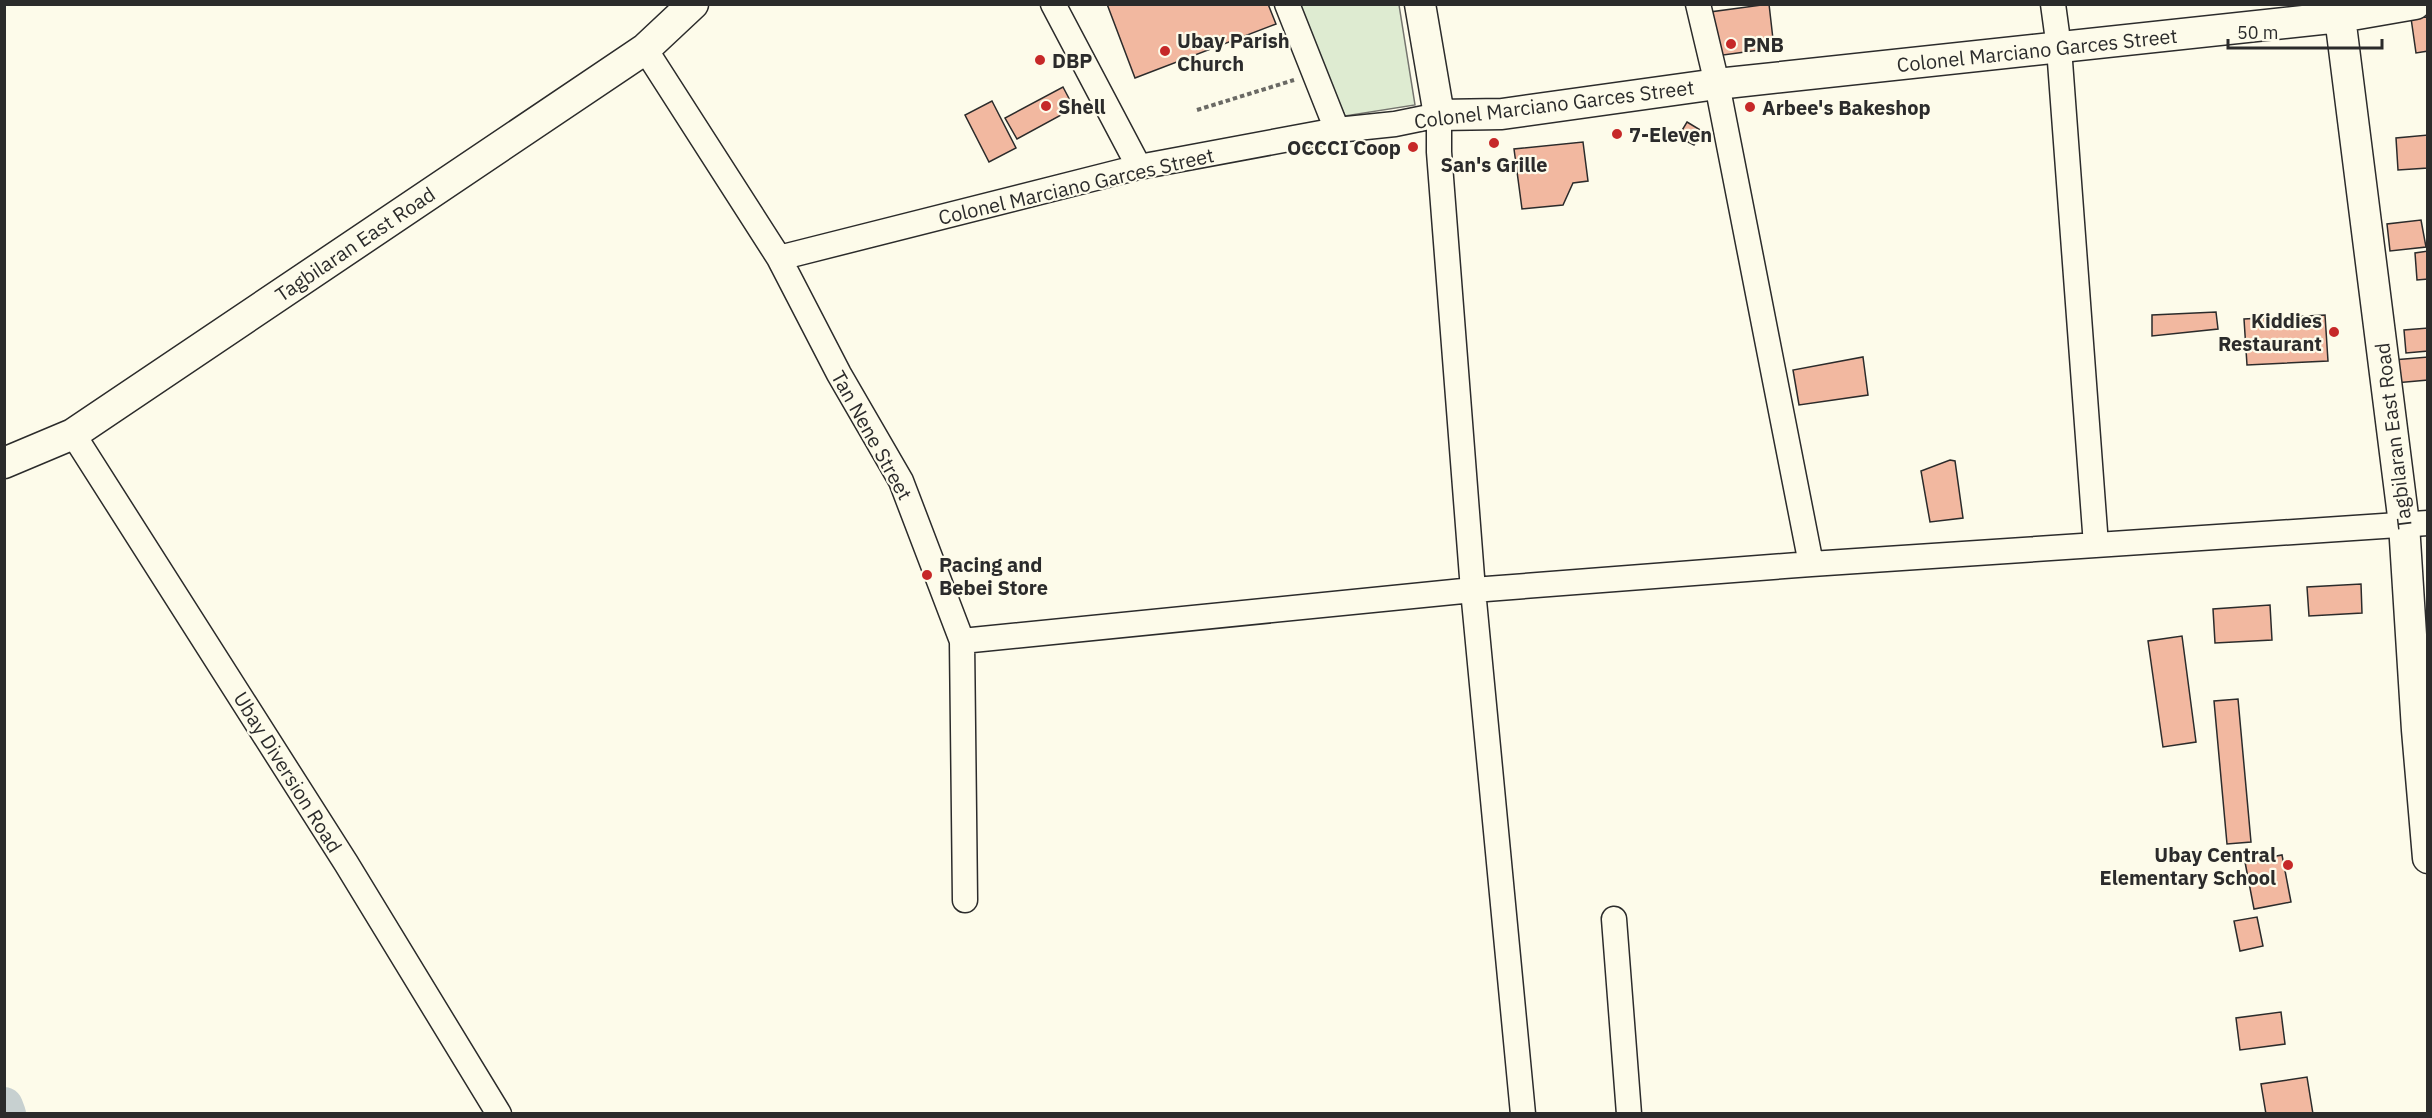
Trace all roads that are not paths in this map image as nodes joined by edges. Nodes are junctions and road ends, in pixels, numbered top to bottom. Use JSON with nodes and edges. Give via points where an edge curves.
{"nodes":[{"id":1,"x":693,"y":4,"type":"edge"},
{"id":2,"x":1053,"y":4,"type":"edge"},
{"id":3,"x":1287,"y":4,"type":"edge"},
{"id":4,"x":1420,"y":4,"type":"edge"},
{"id":5,"x":1698,"y":4,"type":"edge"},
{"id":6,"x":2053,"y":4,"type":"edge"},
{"id":7,"x":2415,"y":4,"type":"edge"},
{"id":8,"x":2340,"y":11,"type":"edge"},
{"id":9,"x":2059,"y":48,"type":"junction"},
{"id":10,"x":645,"y":49,"type":"junction"},
{"id":11,"x":1717,"y":84,"type":"junction"},
{"id":12,"x":1438,"y":115,"type":"junction"},
{"id":13,"x":1337,"y":130,"type":"junction"},
{"id":14,"x":1139,"y":167,"type":"junction"},
{"id":15,"x":779,"y":258,"type":"junction"},
{"id":16,"x":73,"y":434,"type":"junction"},
{"id":17,"x":4,"y":463,"type":"edge"},
{"id":18,"x":2416,"y":523,"type":"edge"},
{"id":19,"x":2096,"y":545,"type":"junction"},
{"id":20,"x":1811,"y":564,"type":"junction"},
{"id":21,"x":1473,"y":590,"type":"junction"},
{"id":22,"x":962,"y":641,"type":"junction"},
{"id":23,"x":2427,"y":858,"type":"edge"},
{"id":24,"x":965,"y":900,"type":"dead end"},
{"id":25,"x":1614,"y":919,"type":"dead end"},
{"id":26,"x":500,"y":1113,"type":"edge"},
{"id":27,"x":1523,"y":1113,"type":"edge"},
{"id":28,"x":1629,"y":1113,"type":"edge"}],
"edges":[{"from":1,"to":10,"type":"main road","name":"Tagbilaran East Road"},
{"from":2,"to":14,"type":"street"},
{"from":3,"to":13,"type":"street"},
{"from":4,"to":12,"type":"main road"},
{"from":5,"to":11,"type":"street"},
{"from":6,"to":9,"type":"street"},
{"from":7,"to":8,"type":"main road","name":"Colonel Marciano Garces Street"},
{"from":8,"to":9,"type":"main road","name":"Colonel Marciano Garces Street"},
{"from":8,"to":18,"type":"main road","name":"Tagbilaran East Road"},
{"from":9,"to":11,"type":"main road","name":"Colonel Marciano Garces Street"},
{"from":9,"to":19,"type":"street"},
{"from":10,"to":15,"type":"street","name":"Tan Nene Street"},
{"from":10,"to":16,"type":"main road","name":"Tagbilaran East Road"},
{"from":11,"to":12,"type":"main road","name":"Colonel Marciano Garces Street","via":[[1502,114]]},
{"from":11,"to":20,"type":"street"},
{"from":12,"to":13,"type":"street","name":"Colonel Marciano Garces Street"},
{"from":12,"to":21,"type":"street"},
{"from":13,"to":14,"type":"street","name":"Colonel Marciano Garces Street"},
{"from":14,"to":15,"type":"street","name":"Colonel Marciano Garces Street"},
{"from":15,"to":22,"type":"street","name":"Tan Nene Street","via":[[838,374],[901,481]]},
{"from":16,"to":17,"type":"main road","name":"Tagbilaran East Road"},
{"from":16,"to":26,"type":"street","name":"Ubay Diversion Road"},
{"from":18,"to":19,"type":"street"},
{"from":18,"to":23,"type":"main road","name":"Tagbilaran East Road","via":[[2417,730]]},
{"from":19,"to":20,"type":"street"},
{"from":20,"to":21,"type":"street"},
{"from":21,"to":22,"type":"street"},
{"from":21,"to":27,"type":"street"},
{"from":22,"to":24,"type":"street","name":"Tan Nene Street"},
{"from":25,"to":28,"type":"street"}]}
